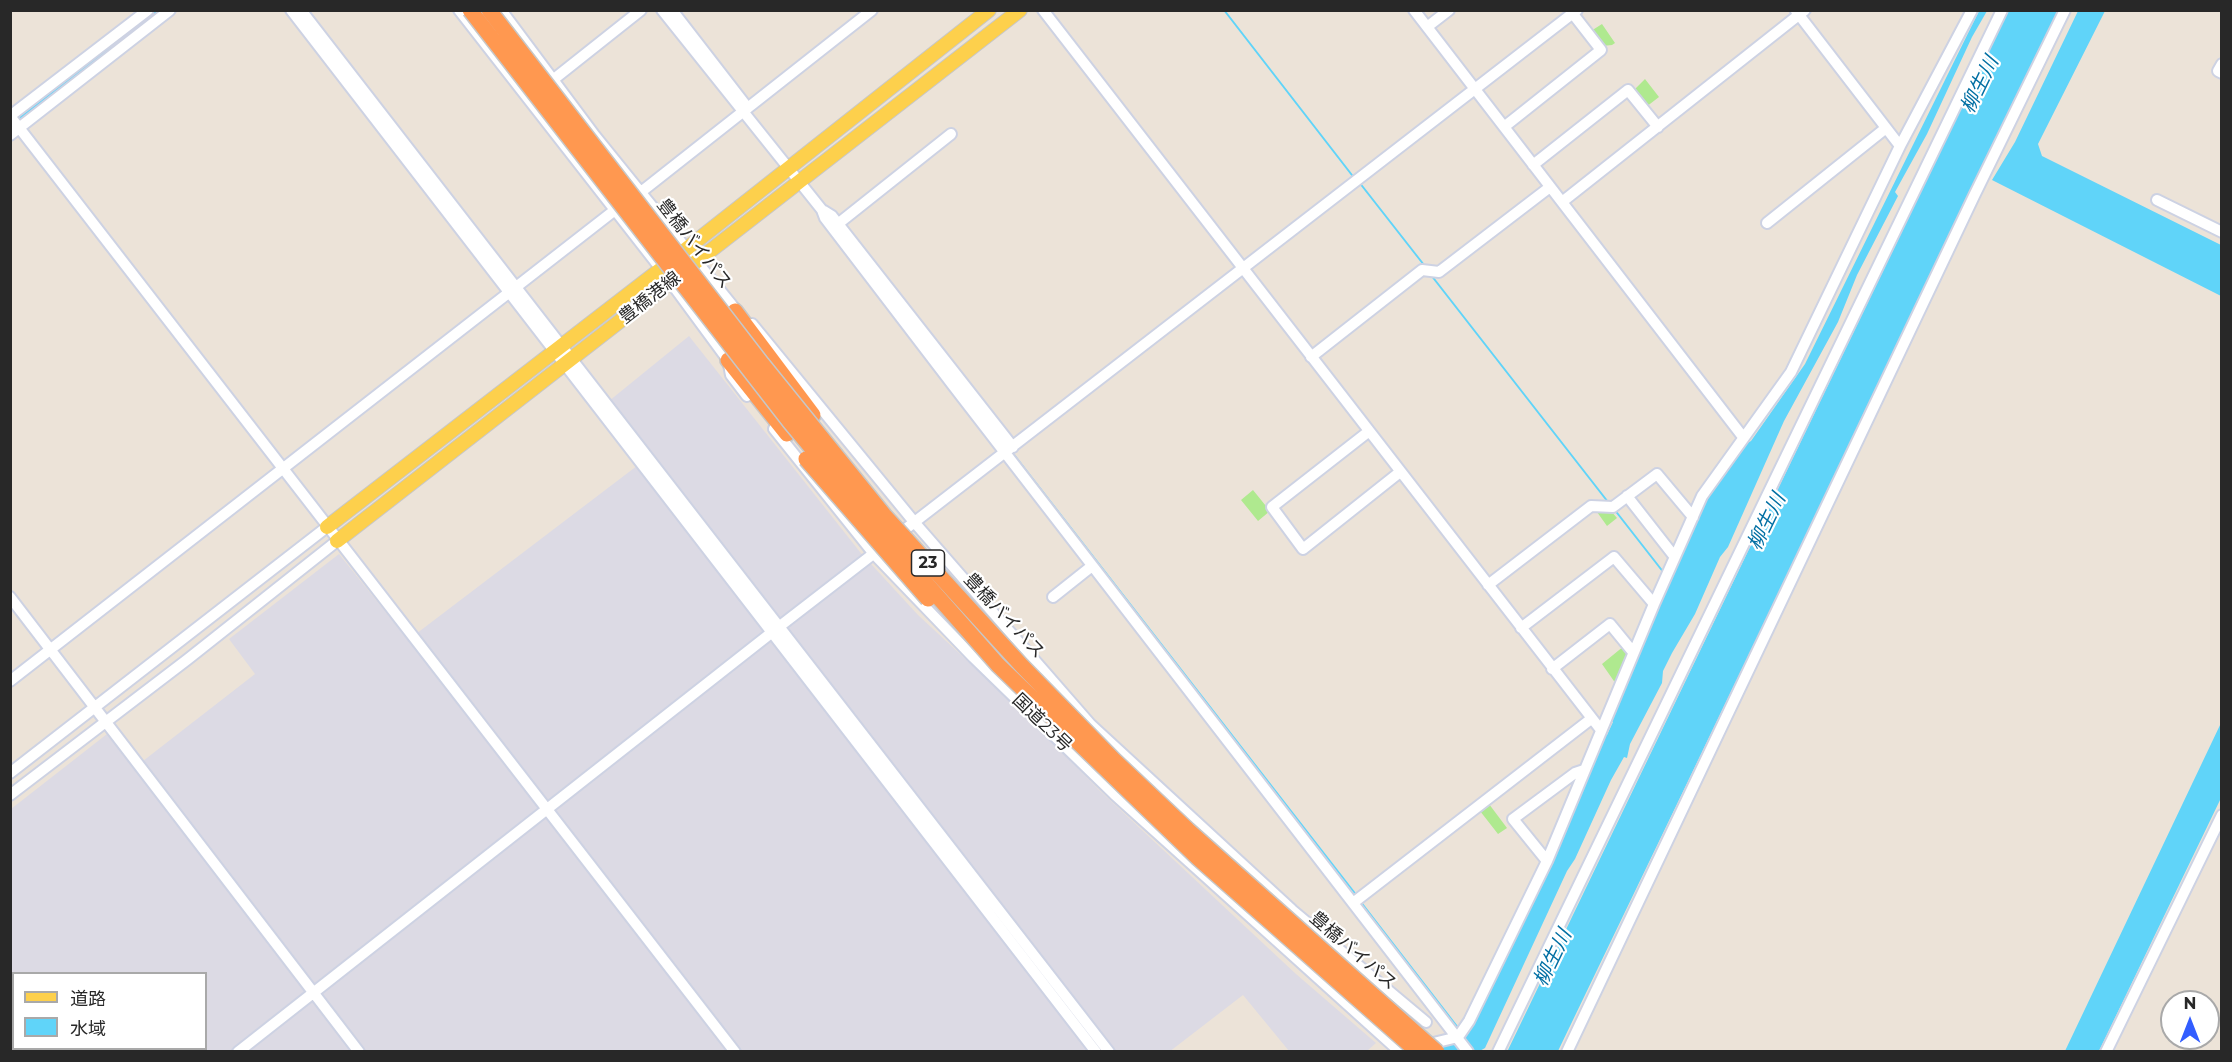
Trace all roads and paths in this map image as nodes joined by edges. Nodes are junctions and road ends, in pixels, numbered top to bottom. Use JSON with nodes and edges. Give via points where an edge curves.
{"nodes":[{"id":1,"x":148,"y":10,"type":"edge"},
{"id":2,"x":170,"y":10,"type":"edge"},
{"id":3,"x":291,"y":10,"type":"edge"},
{"id":4,"x":459,"y":10,"type":"edge"},
{"id":5,"x":470,"y":10,"type":"edge"},
{"id":6,"x":489,"y":10,"type":"edge"},
{"id":7,"x":501,"y":10,"type":"edge"},
{"id":8,"x":640,"y":10,"type":"edge"},
{"id":9,"x":872,"y":10,"type":"edge"},
{"id":10,"x":988,"y":10,"type":"edge"},
{"id":11,"x":1020,"y":10,"type":"edge"},
{"id":12,"x":1043,"y":10,"type":"edge"},
{"id":13,"x":1414,"y":10,"type":"edge"},
{"id":14,"x":1449,"y":10,"type":"edge"},
{"id":15,"x":1972,"y":10,"type":"edge"},
{"id":16,"x":2002,"y":10,"type":"edge"},
{"id":17,"x":2065,"y":10,"type":"edge"},
{"id":18,"x":668,"y":12,"type":"edge"},
{"id":19,"x":1575,"y":12,"type":"edge"},
{"id":20,"x":1799,"y":12,"type":"edge"},
{"id":21,"x":302,"y":17,"type":"edge"},
{"id":22,"x":1427,"y":27,"type":"junction"},
{"id":23,"x":2222,"y":64,"type":"edge"},
{"id":24,"x":2222,"y":73,"type":"edge"},
{"id":25,"x":554,"y":79,"type":"junction"},
{"id":26,"x":1475,"y":88,"type":"junction"},
{"id":27,"x":744,"y":110,"type":"junction"},
{"id":28,"x":11,"y":116,"type":"edge"},
{"id":29,"x":1504,"y":127,"type":"junction"},
{"id":30,"x":1658,"y":127,"type":"junction"},
{"id":31,"x":1883,"y":131,"type":"junction"},
{"id":32,"x":15,"y":132,"type":"edge"},
{"id":33,"x":951,"y":134,"type":"dead end"},
{"id":34,"x":595,"y":136,"type":"junction"},
{"id":35,"x":1899,"y":150,"type":"junction"},
{"id":36,"x":571,"y":154,"type":"junction"},
{"id":37,"x":1533,"y":165,"type":"junction"},
{"id":38,"x":788,"y":167,"type":"junction"},
{"id":39,"x":800,"y":182,"type":"junction"},
{"id":40,"x":1550,"y":187,"type":"junction"},
{"id":41,"x":640,"y":192,"type":"junction"},
{"id":42,"x":2157,"y":200,"type":"dead end"},
{"id":43,"x":1562,"y":202,"type":"junction"},
{"id":44,"x":615,"y":210,"type":"junction"},
{"id":45,"x":1767,"y":223,"type":"dead end"},
{"id":46,"x":835,"y":226,"type":"junction"},
{"id":47,"x":2222,"y":232,"type":"edge"},
{"id":48,"x":687,"y":249,"type":"junction"},
{"id":49,"x":697,"y":262,"type":"junction"},
{"id":50,"x":661,"y":269,"type":"junction"},
{"id":51,"x":1243,"y":269,"type":"junction"},
{"id":52,"x":670,"y":282,"type":"junction"},
{"id":53,"x":513,"y":290,"type":"junction"},
{"id":54,"x":735,"y":311,"type":"junction"},
{"id":55,"x":558,"y":348,"type":"junction"},
{"id":56,"x":1311,"y":357,"type":"junction"},
{"id":57,"x":728,"y":360,"type":"junction"},
{"id":58,"x":568,"y":361,"type":"junction"},
{"id":59,"x":1368,"y":432,"type":"junction"},
{"id":60,"x":1743,"y":437,"type":"junction"},
{"id":61,"x":1009,"y":450,"type":"junction"},
{"id":62,"x":282,"y":469,"type":"junction"},
{"id":63,"x":1400,"y":472,"type":"junction"},
{"id":64,"x":1628,"y":496,"type":"junction"},
{"id":65,"x":1693,"y":517,"type":"junction"},
{"id":66,"x":915,"y":523,"type":"junction"},
{"id":67,"x":327,"y":527,"type":"junction"},
{"id":68,"x":337,"y":541,"type":"junction"},
{"id":69,"x":874,"y":554,"type":"junction"},
{"id":70,"x":1674,"y":556,"type":"junction"},
{"id":71,"x":1092,"y":566,"type":"junction"},
{"id":72,"x":1488,"y":585,"type":"junction"},
{"id":73,"x":10,"y":597,"type":"edge"},
{"id":74,"x":1053,"y":597,"type":"dead end"},
{"id":75,"x":1654,"y":604,"type":"junction"},
{"id":76,"x":1521,"y":628,"type":"junction"},
{"id":77,"x":776,"y":629,"type":"junction"},
{"id":78,"x":990,"y":629,"type":"junction"},
{"id":79,"x":51,"y":650,"type":"junction"},
{"id":80,"x":1633,"y":652,"type":"junction"},
{"id":81,"x":998,"y":665,"type":"junction"},
{"id":82,"x":1552,"y":669,"type":"junction"},
{"id":83,"x":10,"y":681,"type":"edge"},
{"id":84,"x":1075,"y":707,"type":"junction"},
{"id":85,"x":95,"y":708,"type":"junction"},
{"id":86,"x":1591,"y":719,"type":"junction"},
{"id":87,"x":105,"y":721,"type":"junction"},
{"id":88,"x":1601,"y":730,"type":"junction"},
{"id":89,"x":1052,"y":732,"type":"junction"},
{"id":90,"x":1584,"y":770,"type":"junction"},
{"id":91,"x":10,"y":773,"type":"edge"},
{"id":92,"x":10,"y":795,"type":"edge"},
{"id":93,"x":548,"y":810,"type":"junction"},
{"id":94,"x":2222,"y":815,"type":"edge"},
{"id":95,"x":1547,"y":861,"type":"junction"},
{"id":96,"x":1248,"y":871,"type":"junction"},
{"id":97,"x":1228,"y":895,"type":"junction"},
{"id":98,"x":1357,"y":900,"type":"junction"},
{"id":99,"x":314,"y":992,"type":"junction"},
{"id":100,"x":1437,"y":1012,"type":"junction"},
{"id":101,"x":1078,"y":1020,"type":"junction"},
{"id":102,"x":1426,"y":1022,"type":"junction"},
{"id":103,"x":1460,"y":1034,"type":"junction"},
{"id":104,"x":1392,"y":1051,"type":"edge"},
{"id":105,"x":238,"y":1052,"type":"edge"},
{"id":106,"x":359,"y":1052,"type":"edge"},
{"id":107,"x":735,"y":1052,"type":"edge"},
{"id":108,"x":1096,"y":1052,"type":"edge"},
{"id":109,"x":1109,"y":1052,"type":"edge"},
{"id":110,"x":1418,"y":1052,"type":"edge"},
{"id":111,"x":1437,"y":1052,"type":"edge"},
{"id":112,"x":1468,"y":1052,"type":"edge"},
{"id":113,"x":1498,"y":1052,"type":"edge"},
{"id":114,"x":1567,"y":1052,"type":"edge"},
{"id":115,"x":2106,"y":1052,"type":"edge"}],
"edges":[{"from":1,"to":28,"type":"street"},
{"from":2,"to":32,"type":"street"},
{"from":3,"to":21,"type":"street"},
{"from":4,"to":36,"type":"street","name":"国道23号"},
{"from":5,"to":81,"type":"highway","name":"豊橋バイパス","number":"23","bridge":true,"via":[[790,422]]},
{"from":6,"to":78,"type":"highway","name":"豊橋バイパス","number":"23","bridge":true,"via":[[824,443],[884,515]]},
{"from":7,"to":25,"type":"street"},
{"from":8,"to":25,"type":"street"},
{"from":9,"to":27,"type":"street"},
{"from":10,"to":38,"type":"main road","name":"豊橋港線"},
{"from":11,"to":39,"type":"main road","name":"豊橋港線"},
{"from":12,"to":51,"type":"street"},
{"from":13,"to":22,"type":"street"},
{"from":14,"to":22,"type":"street"},
{"from":15,"to":35,"type":"street"},
{"from":16,"to":113,"type":"street"},
{"from":17,"to":114,"type":"street","via":[[1761,639]]},
{"from":18,"to":27,"type":"street","via":[[739,109]]},
{"from":19,"to":26,"type":"street"},
{"from":19,"to":29,"type":"street","via":[[1601,50]]},
{"from":20,"to":30,"type":"street"},
{"from":20,"to":31,"type":"street"},
{"from":21,"to":53,"type":"street"},
{"from":22,"to":26,"type":"street"},
{"from":23,"to":24,"type":"street","via":[[2218,71]]},
{"from":25,"to":34,"type":"street"},
{"from":26,"to":29,"type":"street"},
{"from":26,"to":51,"type":"street"},
{"from":27,"to":38,"type":"street"},
{"from":27,"to":41,"type":"street"},
{"from":28,"to":32,"type":"street"},
{"from":29,"to":37,"type":"street"},
{"from":30,"to":37,"type":"street","via":[[1628,90]]},
{"from":30,"to":43,"type":"street"},
{"from":31,"to":35,"type":"street"},
{"from":31,"to":45,"type":"street"},
{"from":32,"to":62,"type":"street"},
{"from":33,"to":46,"type":"street"},
{"from":34,"to":36,"type":"street"},
{"from":34,"to":41,"type":"street"},
{"from":35,"to":60,"type":"street","via":[[1791,372]]},
{"from":36,"to":44,"type":"street","name":"国道23号"},
{"from":37,"to":40,"type":"street"},
{"from":38,"to":39,"type":"street"},
{"from":38,"to":48,"type":"main road","name":"豊橋港線"},
{"from":39,"to":46,"type":"street"},
{"from":39,"to":49,"type":"main road","name":"豊橋港線"},
{"from":40,"to":43,"type":"street"},
{"from":40,"to":56,"type":"street","via":[[1439,272],[1422,270]]},
{"from":41,"to":48,"type":"street"},
{"from":42,"to":47,"type":"street"},
{"from":43,"to":60,"type":"street"},
{"from":44,"to":50,"type":"street","name":"国道23号"},
{"from":44,"to":53,"type":"street"},
{"from":46,"to":61,"type":"street"},
{"from":48,"to":49,"type":"street"},
{"from":48,"to":50,"type":"main road","name":"豊橋港線"},
{"from":49,"to":52,"type":"main road","name":"豊橋港線"},
{"from":49,"to":54,"type":"street"},
{"from":50,"to":52,"type":"street","name":"国道23号"},
{"from":50,"to":55,"type":"main road","name":"豊橋港線"},
{"from":51,"to":56,"type":"street"},
{"from":51,"to":61,"type":"street"},
{"from":52,"to":57,"type":"street","name":"国道23号"},
{"from":52,"to":58,"type":"main road","name":"豊橋港線"},
{"from":53,"to":55,"type":"street"},
{"from":53,"to":62,"type":"street"},
{"from":54,"to":66,"type":"street","via":[[764,337]]},
{"from":54,"to":78,"type":"highway","number":"23","bridge":true,"via":[[813,415]]},
{"from":55,"to":58,"type":"street"},
{"from":55,"to":67,"type":"main road","name":"豊橋港線"},
{"from":56,"to":59,"type":"street"},
{"from":57,"to":69,"type":"street","name":"国道23号","number":"23","via":[[737,384]]},
{"from":57,"to":81,"type":"highway","number":"23","bridge":true,"via":[[908,579]]},
{"from":58,"to":68,"type":"main road","name":"豊橋港線"},
{"from":58,"to":77,"type":"street"},
{"from":59,"to":63,"type":"street"},
{"from":59,"to":63,"type":"street","via":[[1272,507],[1303,549]]},
{"from":60,"to":65,"type":"street","via":[[1702,496]]},
{"from":61,"to":66,"type":"street"},
{"from":61,"to":71,"type":"street"},
{"from":62,"to":67,"type":"street"},
{"from":62,"to":79,"type":"street"},
{"from":63,"to":72,"type":"street"},
{"from":64,"to":65,"type":"street","via":[[1657,474]]},
{"from":64,"to":70,"type":"street"},
{"from":64,"to":72,"type":"street","via":[[1612,506],[1591,506]]},
{"from":65,"to":70,"type":"street"},
{"from":66,"to":69,"type":"street"},
{"from":66,"to":84,"type":"street"},
{"from":67,"to":68,"type":"street"},
{"from":67,"to":85,"type":"street"},
{"from":68,"to":87,"type":"street"},
{"from":68,"to":93,"type":"street"},
{"from":69,"to":77,"type":"street"},
{"from":69,"to":89,"type":"street","name":"国道23号","number":"23"},
{"from":70,"to":75,"type":"street"},
{"from":71,"to":74,"type":"street"},
{"from":71,"to":98,"type":"street"},
{"from":72,"to":76,"type":"street"},
{"from":73,"to":79,"type":"street"},
{"from":75,"to":76,"type":"street","via":[[1614,557]]},
{"from":75,"to":80,"type":"street"},
{"from":76,"to":82,"type":"street"},
{"from":77,"to":93,"type":"street"},
{"from":77,"to":101,"type":"street"},
{"from":78,"to":111,"type":"highway","name":"豊橋バイパス","number":"23","bridge":true,"via":[[1073,718],[1188,830]]},
{"from":79,"to":83,"type":"street"},
{"from":79,"to":85,"type":"street"},
{"from":80,"to":82,"type":"street","via":[[1610,624]]},
{"from":80,"to":88,"type":"street"},
{"from":81,"to":110,"type":"highway","name":"豊橋バイパス","number":"23","bridge":true,"via":[[1198,858]]},
{"from":82,"to":86,"type":"street"},
{"from":84,"to":89,"type":"street"},
{"from":84,"to":96,"type":"street"},
{"from":85,"to":87,"type":"street"},
{"from":85,"to":91,"type":"street"},
{"from":86,"to":88,"type":"street"},
{"from":86,"to":98,"type":"street"},
{"from":87,"to":92,"type":"street"},
{"from":87,"to":99,"type":"street"},
{"from":88,"to":90,"type":"street"},
{"from":89,"to":97,"type":"street","name":"国道23号","number":"23","via":[[1114,794]]},
{"from":90,"to":95,"type":"street"},
{"from":90,"to":95,"type":"street","via":[[1513,819]]},
{"from":93,"to":99,"type":"street"},
{"from":93,"to":107,"type":"street"},
{"from":94,"to":115,"type":"street"},
{"from":95,"to":103,"type":"street"},
{"from":96,"to":97,"type":"street"},
{"from":96,"to":102,"type":"street"},
{"from":97,"to":104,"type":"street","name":"国道23号","number":"23"},
{"from":98,"to":100,"type":"street"},
{"from":99,"to":105,"type":"street"},
{"from":99,"to":106,"type":"street"},
{"from":100,"to":102,"type":"street"},
{"from":100,"to":103,"type":"street"},
{"from":101,"to":108,"type":"street"},
{"from":101,"to":109,"type":"street"},
{"from":102,"to":104,"type":"street"},
{"from":103,"to":104,"type":"street"},
{"from":103,"to":112,"type":"street"}]}
